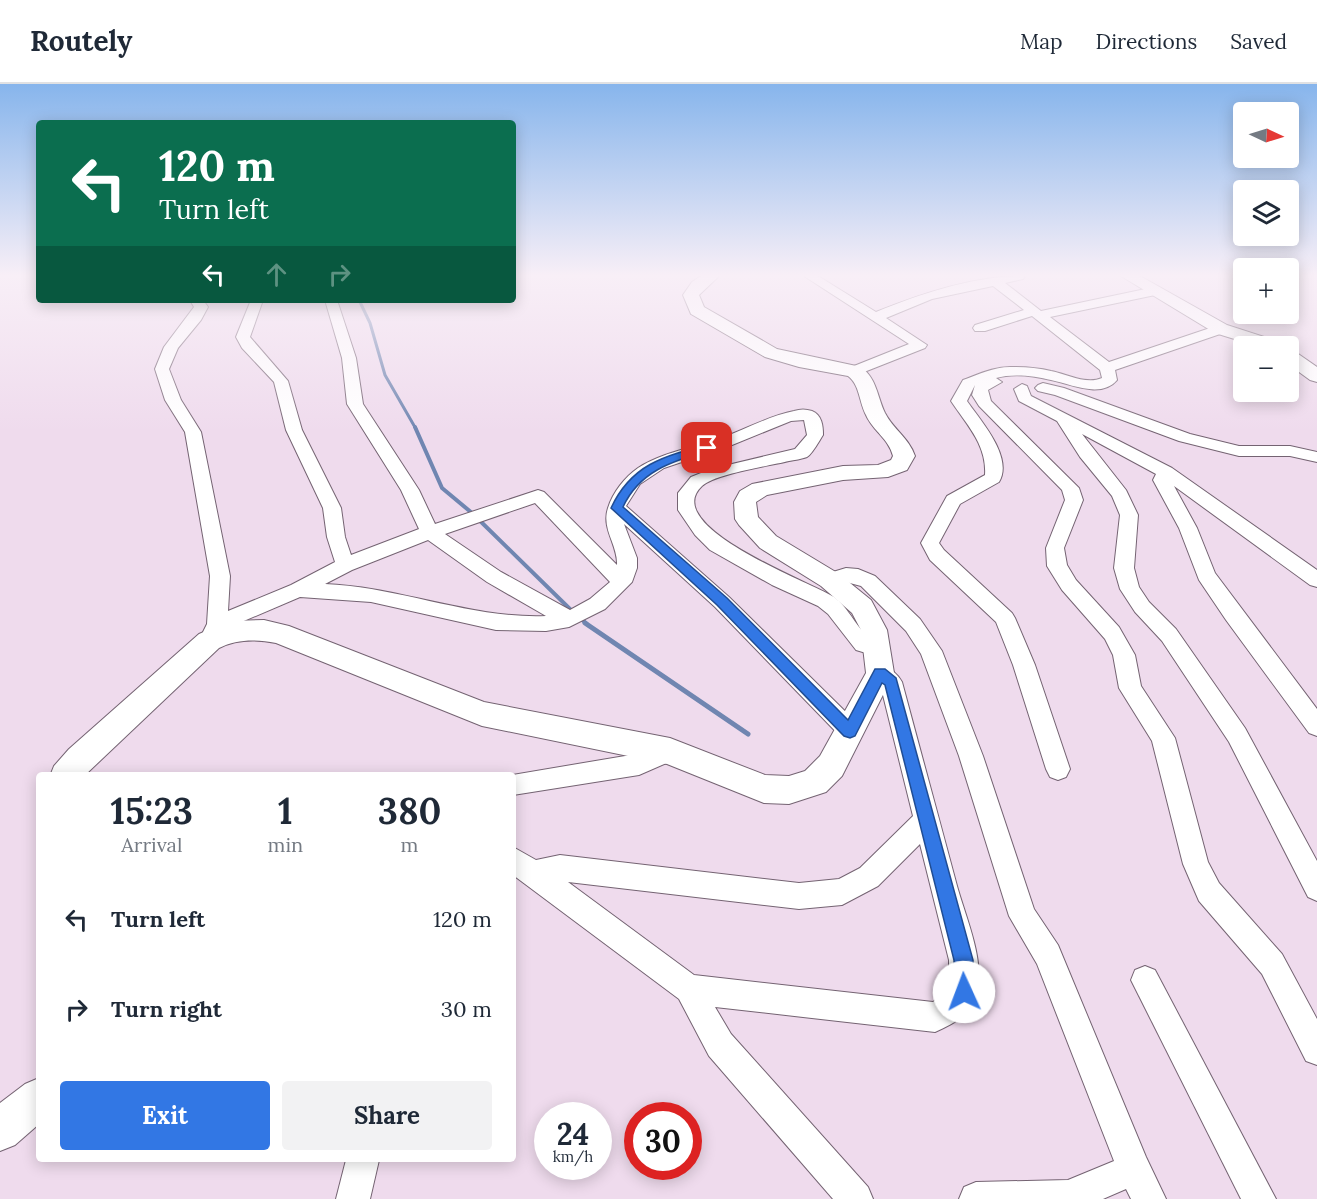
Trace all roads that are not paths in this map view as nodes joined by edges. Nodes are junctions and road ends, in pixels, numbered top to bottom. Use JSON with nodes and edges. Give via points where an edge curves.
{"nodes":[{"id":1,"x":187,"y":328,"type":"edge"},
{"id":2,"x":246,"y":328,"type":"edge"},
{"id":3,"x":340,"y":328,"type":"edge"},
{"id":4,"x":728,"y":328,"type":"edge"},
{"id":5,"x":893,"y":328,"type":"edge"},
{"id":6,"x":1056,"y":328,"type":"edge"},
{"id":7,"x":1221,"y":328,"type":"joint"},
{"id":8,"x":1245,"y":336,"type":"edge"},
{"id":9,"x":1299,"y":363,"type":"edge"},
{"id":10,"x":1107,"y":368,"type":"junction"},
{"id":11,"x":854,"y":371,"type":"junction"},
{"id":12,"x":1317,"y":376,"type":"edge"},
{"id":13,"x":992,"y":378,"type":"junction"},
{"id":14,"x":1022,"y":389,"type":"junction"},
{"id":15,"x":1061,"y":416,"type":"junction"},
{"id":16,"x":1317,"y":457,"type":"edge"},
{"id":17,"x":1166,"y":472,"type":"junction"},
{"id":18,"x":617,"y":508,"type":"junction"},
{"id":19,"x":430,"y":532,"type":"junction"},
{"id":20,"x":345,"y":565,"type":"junction"},
{"id":21,"x":830,"y":580,"type":"junction"},
{"id":22,"x":1317,"y":580,"type":"edge"},
{"id":23,"x":622,"y":582,"type":"junction"},
{"id":24,"x":298,"y":590,"type":"junction"},
{"id":25,"x":569,"y":619,"type":"junction"},
{"id":26,"x":213,"y":632,"type":"junction"},
{"id":27,"x":878,"y":660,"type":"junction"},
{"id":28,"x":1317,"y":726,"type":"edge"},
{"id":29,"x":850,"y":731,"type":"junction"},
{"id":30,"x":670,"y":751,"type":"junction"},
{"id":31,"x":1058,"y":769,"type":"dead end"},
{"id":32,"x":68,"y":772,"type":"edge"},
{"id":33,"x":516,"y":784,"type":"edge"},
{"id":34,"x":927,"y":820,"type":"junction"},
{"id":35,"x":524,"y":867,"type":"edge"},
{"id":36,"x":1317,"y":888,"type":"edge"},
{"id":37,"x":1145,"y":980,"type":"dead end"},
{"id":38,"x":689,"y":989,"type":"junction"},
{"id":39,"x":1317,"y":1050,"type":"edge"},
{"id":40,"x":36,"y":1100,"type":"edge"},
{"id":41,"x":0,"y":1130,"type":"edge"},
{"id":42,"x":362,"y":1162,"type":"edge"},
{"id":43,"x":1134,"y":1169,"type":"junction"},
{"id":44,"x":353,"y":1199,"type":"edge"},
{"id":45,"x":856,"y":1199,"type":"edge"},
{"id":46,"x":976,"y":1199,"type":"edge"},
{"id":47,"x":1149,"y":1199,"type":"edge"},
{"id":48,"x":1259,"y":1199,"type":"edge"}],
"edges":[{"from":1,"to":26,"type":"street","via":[[171,347],[162,369],[173,400],[194,432],[220,576]]},
{"from":2,"to":20,"type":"street","via":[[243,337],[247,345],[281,381],[294,430],[332,508]]},
{"from":3,"to":19,"type":"street","via":[[349,358],[355,404],[410,490]]},
{"from":4,"to":11,"type":"main road","via":[[771,353]]},
{"from":5,"to":11,"type":"street","via":[[920,345]]},
{"from":6,"to":10,"type":"street"},
{"from":7,"to":8,"type":"main road"},
{"from":7,"to":10,"type":"street"},
{"from":9,"to":12,"type":"main road"},
{"from":10,"to":13,"type":"street","via":[[1110,380],[1103,385],[1011,371]]},
{"from":11,"to":21,"type":"main road","via":[[863,378],[876,416],[901,446],[904,456],[899,465],[869,474],[843,473],[777,484],[760,489],[745,502],[747,519],[768,542]]},
{"from":13,"to":14,"type":"street"},
{"from":13,"to":31,"type":"street","via":[[968,383],[958,401],[982,429],[995,465],[993,478],[953,500],[930,543],[937,555],[1005,618]]},
{"from":13,"to":39,"type":"street","via":[[981,388],[984,403],[1070,488],[1074,500],[1055,548],[1058,566],[1069,585],[1112,633],[1124,655],[1130,688],[1163,738],[1196,864],[1209,892],[1272,964]]},
{"from":14,"to":15,"type":"street","via":[[1024,398]]},
{"from":14,"to":16,"type":"street","via":[[1033,386],[1059,391],[1185,438],[1239,451]]},
{"from":15,"to":17,"type":"street"},
{"from":15,"to":36,"type":"street","via":[[1120,494],[1130,515],[1124,568],[1130,589],[1169,636],[1237,735]]},
{"from":17,"to":22,"type":"street"},
{"from":17,"to":28,"type":"street","via":[[1161,480],[1188,528],[1206,575]]},
{"from":18,"to":23,"type":"street","via":[[614,528],[628,569]]},
{"from":18,"to":27,"type":"street","via":[[624,491],[646,470],[798,414],[808,414],[814,422],[815,435],[801,453],[697,481],[687,493],[687,510],[717,545],[825,601]]},
{"from":18,"to":29,"type":"street","via":[[722,602]]},
{"from":19,"to":20,"type":"street"},
{"from":19,"to":23,"type":"street","via":[[538,496]]},
{"from":19,"to":25,"type":"street","via":[[494,578]]},
{"from":20,"to":24,"type":"street"},
{"from":21,"to":27,"type":"main road","via":[[862,607],[874,630]]},
{"from":21,"to":43,"type":"street","via":[[846,574],[868,581],[913,625],[931,651],[971,756],[1023,916],[1048,955]]},
{"from":23,"to":25,"type":"street","via":[[601,602]]},
{"from":24,"to":25,"type":"street","via":[[369,594],[475,619],[539,625]]},
{"from":24,"to":26,"type":"street"},
{"from":26,"to":30,"type":"main road","via":[[280,633],[482,714]]},
{"from":26,"to":32,"type":"main road"},
{"from":27,"to":29,"type":"main road"},
{"from":27,"to":34,"type":"street","via":[[891,682]]},
{"from":29,"to":30,"type":"main road","via":[[831,766],[815,782],[789,790],[764,789]]},
{"from":30,"to":33,"type":"street","via":[[639,764]]},
{"from":34,"to":35,"type":"street","via":[[869,877],[842,892],[799,896]]},
{"from":34,"to":38,"type":"street","via":[[963,960],[964,992],[956,1007],[935,1017]]},
{"from":35,"to":38,"type":"street"},
{"from":37,"to":48,"type":"street"},
{"from":38,"to":45,"type":"street","via":[[720,1045]]},
{"from":40,"to":41,"type":"main road"},
{"from":42,"to":44,"type":"street"},
{"from":43,"to":46,"type":"street","via":[[1068,1197]]},
{"from":43,"to":47,"type":"street"}]}
